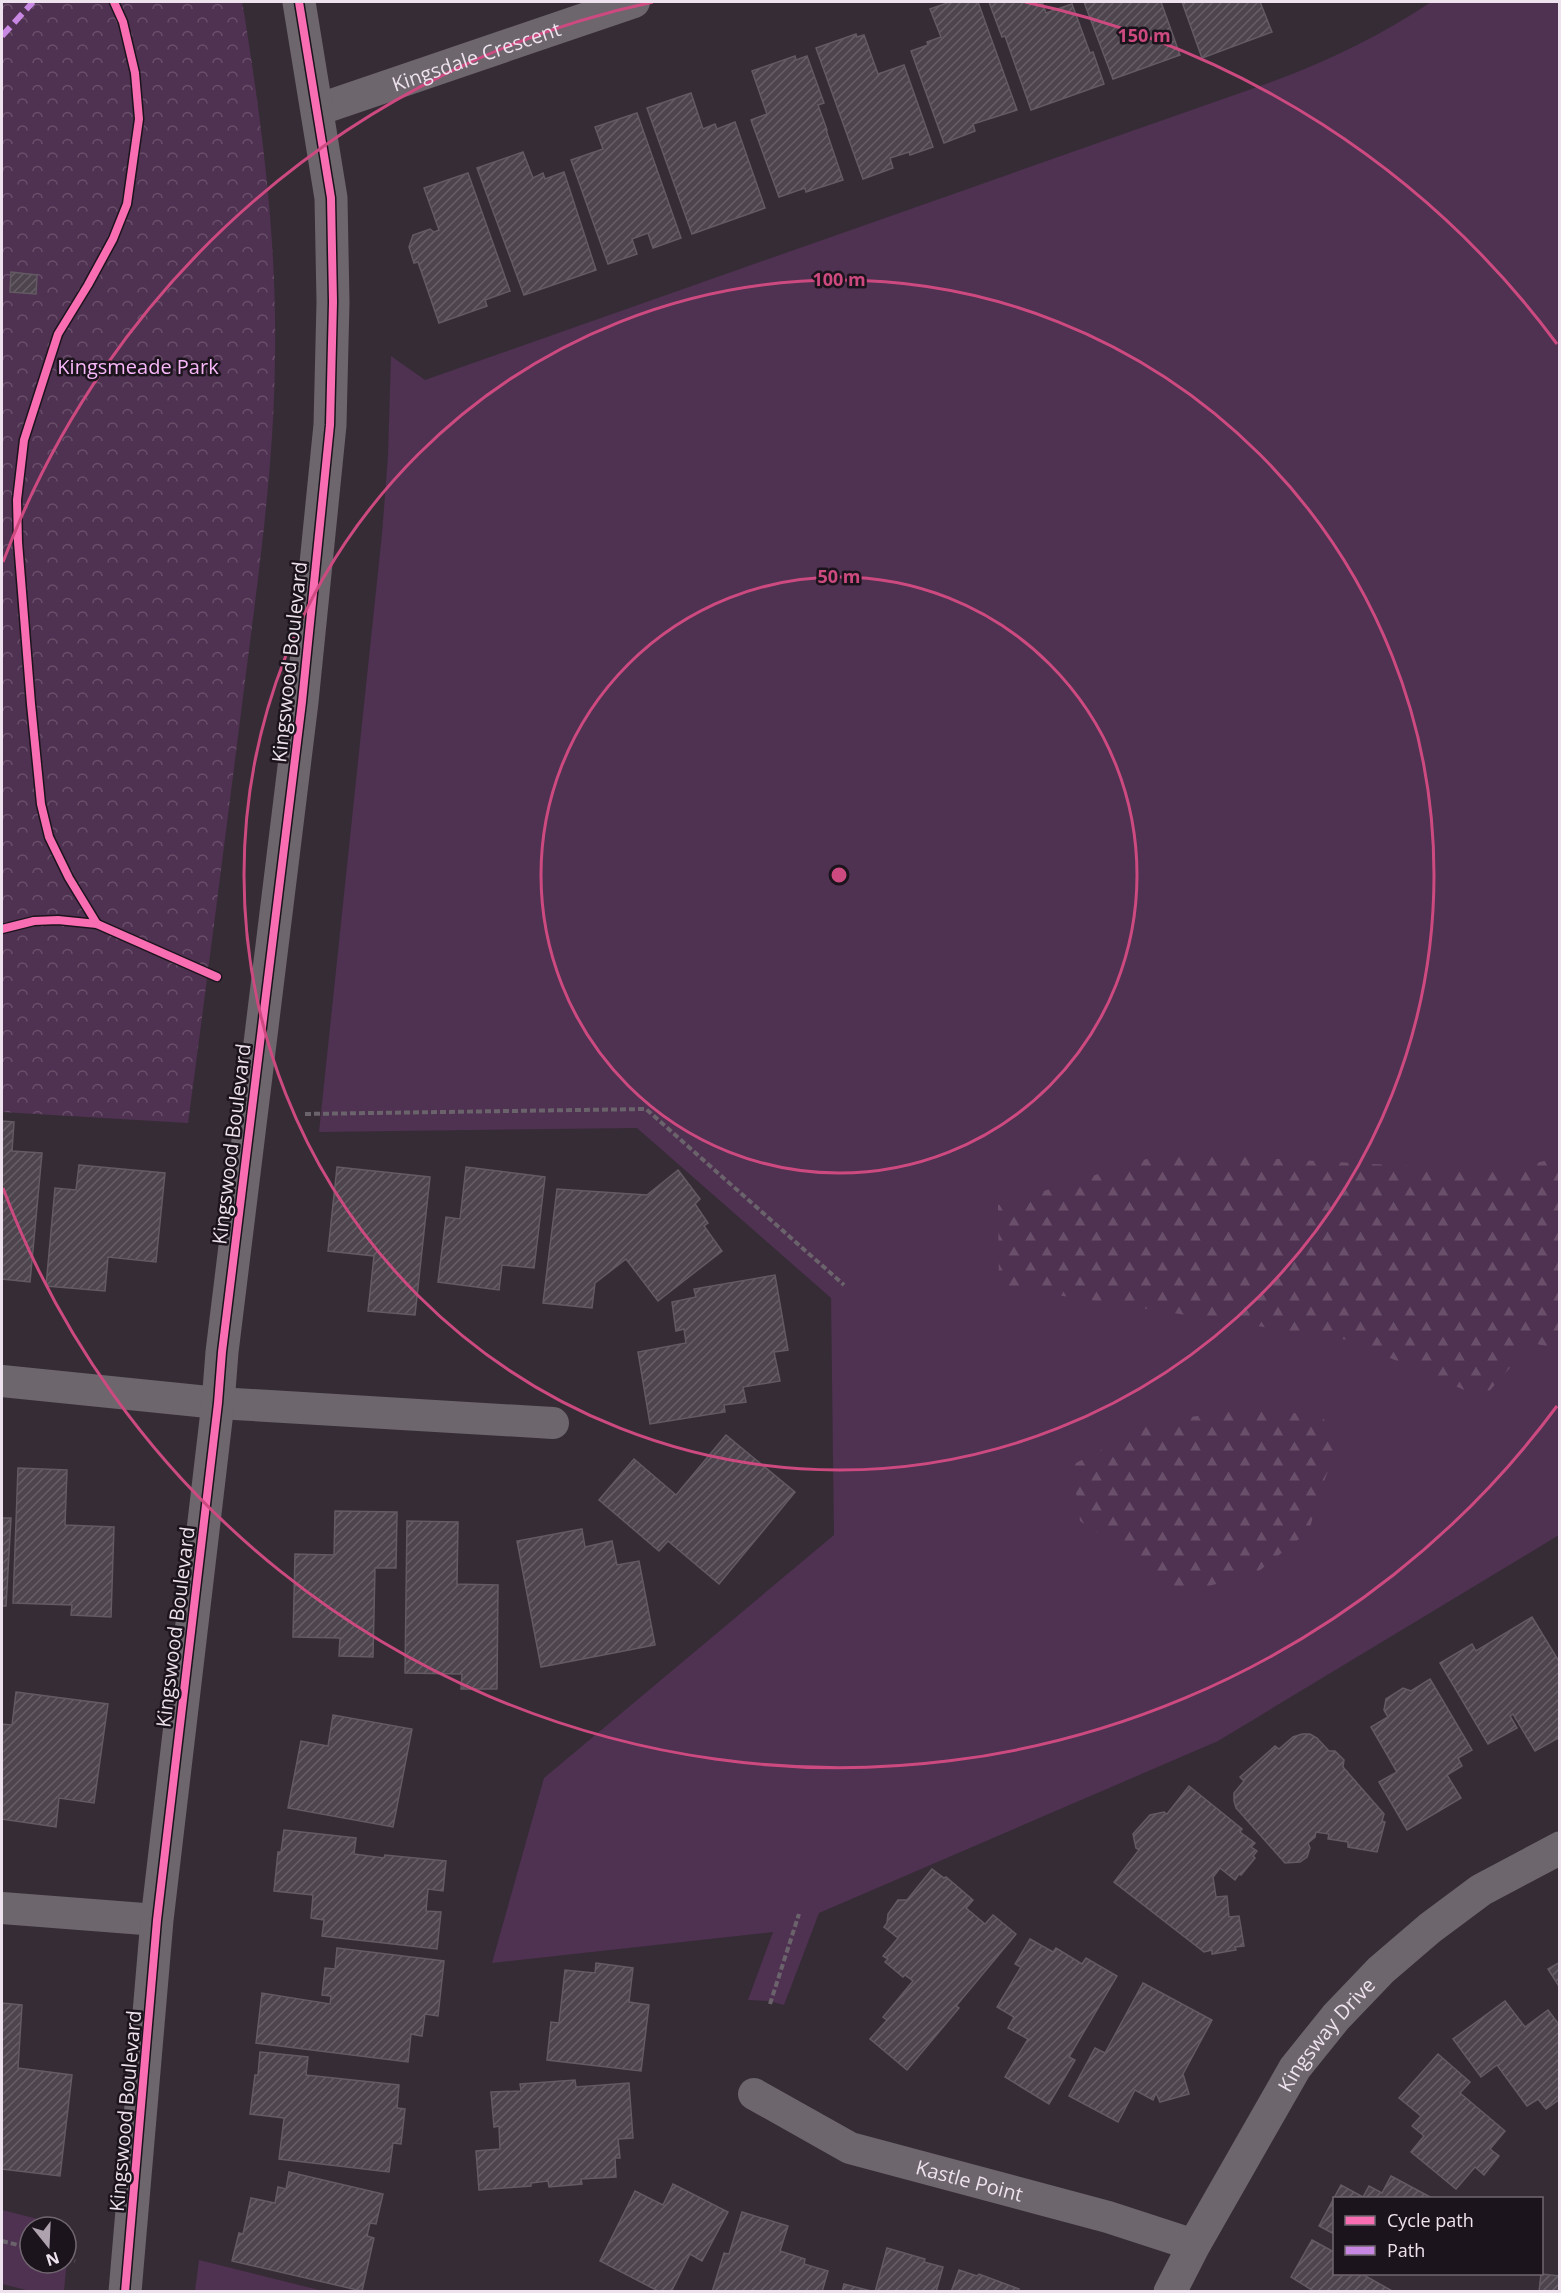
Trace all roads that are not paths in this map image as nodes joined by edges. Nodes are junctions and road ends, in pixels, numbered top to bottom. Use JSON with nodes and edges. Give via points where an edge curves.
{"nodes":[{"id":1,"x":298,"y":2,"type":"edge"},
{"id":2,"x":634,"y":2,"type":"edge"},
{"id":3,"x":317,"y":110,"type":"junction"},
{"id":4,"x":2,"y":1381,"type":"edge"},
{"id":5,"x":218,"y":1403,"type":"junction"},
{"id":6,"x":553,"y":1423,"type":"dead end"},
{"id":7,"x":1560,"y":1848,"type":"edge"},
{"id":8,"x":2,"y":1908,"type":"edge"},
{"id":9,"x":157,"y":1920,"type":"junction"},
{"id":10,"x":754,"y":2094,"type":"dead end"},
{"id":11,"x":1194,"y":2245,"type":"junction"},
{"id":12,"x":125,"y":2292,"type":"edge"},
{"id":13,"x":1170,"y":2292,"type":"edge"}],
"edges":[{"from":1,"to":3,"type":"street","name":"Kingswood Boulevard"},
{"from":2,"to":3,"type":"street","name":"Kingsdale Crescent"},
{"from":3,"to":5,"type":"street","name":"Kingswood Boulevard","via":[[331,198],[330,425],[302,702]]},
{"from":4,"to":5,"type":"street"},
{"from":5,"to":6,"type":"street"},
{"from":5,"to":9,"type":"street","name":"Kingswood Boulevard"},
{"from":7,"to":11,"type":"street","name":"Kingsway Drive","via":[[1481,1890],[1430,1928],[1381,1970],[1336,2017],[1295,2068]]},
{"from":8,"to":9,"type":"street"},
{"from":9,"to":12,"type":"street","name":"Kingswood Boulevard"},
{"from":10,"to":11,"type":"street","name":"Kastle Point","via":[[850,2148],[1108,2217]]},
{"from":11,"to":13,"type":"street","name":"Kingsway Drive"}]}
